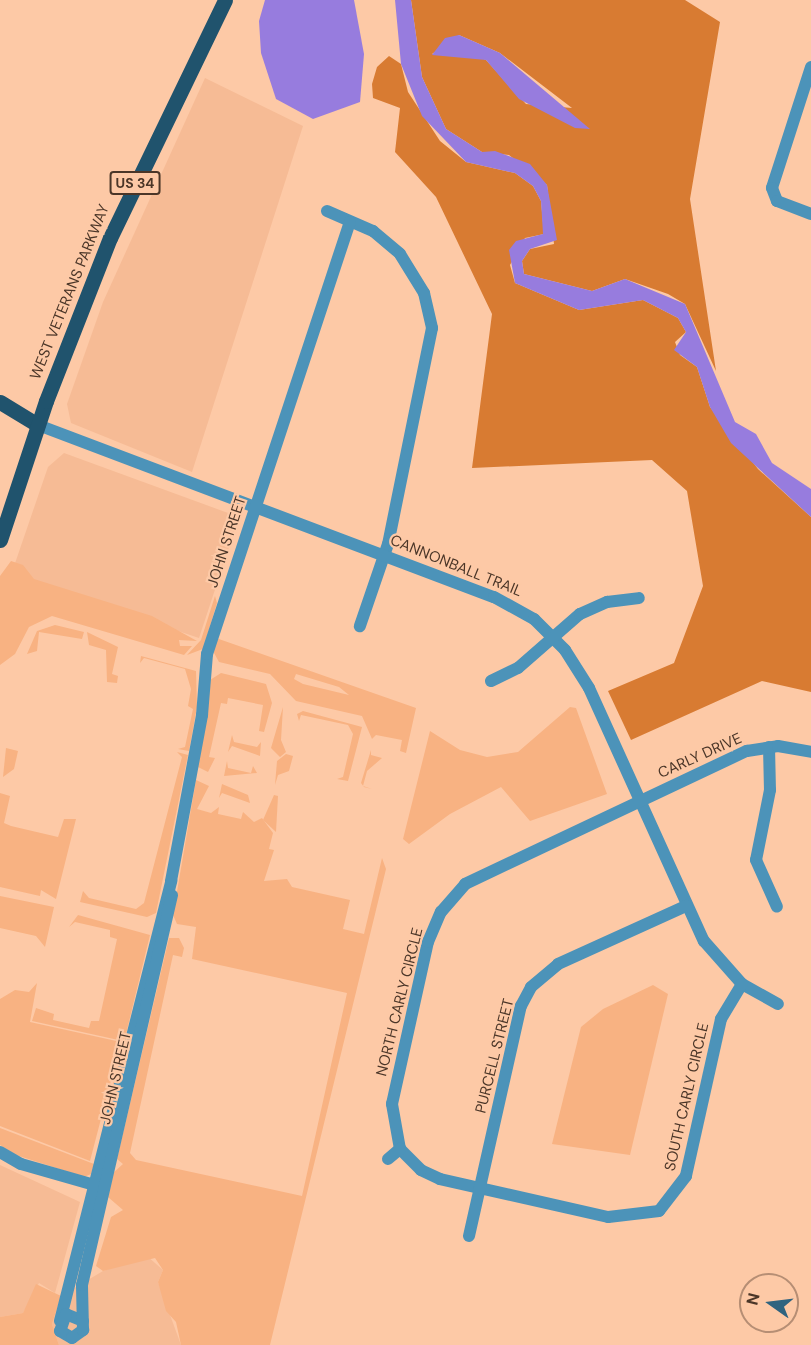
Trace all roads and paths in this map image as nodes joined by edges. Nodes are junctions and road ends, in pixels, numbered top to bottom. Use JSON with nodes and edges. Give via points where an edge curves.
{"nodes":[{"id":1,"x":225,"y":0,"type":"edge"},
{"id":2,"x":811,"y":67,"type":"edge"},
{"id":3,"x":327,"y":211,"type":"dead end"},
{"id":4,"x":811,"y":214,"type":"edge"},
{"id":5,"x":350,"y":222,"type":"junction"},
{"id":6,"x":0,"y":402,"type":"edge"},
{"id":7,"x":38,"y":425,"type":"junction"},
{"id":8,"x":254,"y":508,"type":"junction"},
{"id":9,"x":0,"y":540,"type":"edge"},
{"id":10,"x":385,"y":557,"type":"junction"},
{"id":11,"x":639,"y":598,"type":"dead end"},
{"id":12,"x":360,"y":626,"type":"dead end"},
{"id":13,"x":552,"y":636,"type":"junction"},
{"id":14,"x":491,"y":681,"type":"dead end"},
{"id":15,"x":769,"y":747,"type":"junction"},
{"id":16,"x":811,"y":752,"type":"edge"},
{"id":17,"x":639,"y":800,"type":"junction"},
{"id":18,"x":686,"y":906,"type":"junction"},
{"id":19,"x":777,"y":908,"type":"dead end"},
{"id":20,"x":742,"y":984,"type":"junction"},
{"id":21,"x":778,"y":1004,"type":"dead end"},
{"id":22,"x":400,"y":1149,"type":"junction"},
{"id":23,"x":0,"y":1152,"type":"edge"},
{"id":24,"x":388,"y":1159,"type":"dead end"},
{"id":25,"x":99,"y":1187,"type":"junction"},
{"id":26,"x":480,"y":1188,"type":"junction"},
{"id":27,"x":469,"y":1236,"type":"dead end"},
{"id":28,"x":78,"y":1280,"type":"junction"},
{"id":29,"x":82,"y":1320,"type":"junction"},
{"id":30,"x":60,"y":1321,"type":"junction"},
{"id":31,"x":80,"y":1340,"type":"edge"},
{"id":32,"x":68,"y":1341,"type":"edge"}],
"edges":[{"from":1,"to":7,"type":"main road","name":"WEST VETERANS PARKWAY","number":"US 34","via":[[110,238]]},
{"from":2,"to":4,"type":"street","via":[[772,188],[777,201]]},
{"from":3,"to":5,"type":"street"},
{"from":5,"to":8,"type":"street","name":"JOHN STREET"},
{"from":5,"to":10,"type":"street","via":[[387,241],[410,268],[424,293],[432,328]]},
{"from":6,"to":7,"type":"main road","name":"CANNONBALL TRAIL"},
{"from":7,"to":8,"type":"street","name":"CANNONBALL TRAIL"},
{"from":7,"to":9,"type":"main road","name":"WEST VETERANS PARKWAY","number":"US 34"},
{"from":8,"to":10,"type":"street","name":"CANNONBALL TRAIL"},
{"from":8,"to":25,"type":"street","name":"JOHN STREET","via":[[207,654],[202,715],[171,881]]},
{"from":10,"to":12,"type":"street"},
{"from":10,"to":13,"type":"street","name":"CANNONBALL TRAIL","via":[[508,604]]},
{"from":11,"to":13,"type":"street","via":[[592,607]]},
{"from":13,"to":14,"type":"street","via":[[518,668]]},
{"from":13,"to":17,"type":"street","name":"CANNONBALL TRAIL","via":[[589,688]]},
{"from":15,"to":16,"type":"street","name":"CARLY DRIVE"},
{"from":15,"to":17,"type":"street","name":"CARLY DRIVE"},
{"from":15,"to":19,"type":"street","via":[[769,801],[756,860]]},
{"from":17,"to":18,"type":"street","name":"CANNONBALL TRAIL"},
{"from":17,"to":22,"type":"street","name":"NORTH CARLY CIRCLE","via":[[495,865],[465,883],[441,912],[428,942],[393,1098],[392,1128]]},
{"from":18,"to":20,"type":"street","name":"CANNONBALL TRAIL","via":[[704,941]]},
{"from":18,"to":26,"type":"street","name":"PURCELL STREET","via":[[558,964],[531,987],[521,1006]]},
{"from":20,"to":21,"type":"street","name":"CANNONBALL TRAIL"},
{"from":20,"to":26,"type":"street","name":"SOUTH CARLY CIRCLE","via":[[721,1019],[686,1176],[666,1206],[639,1217],[608,1217]]},
{"from":22,"to":24,"type":"street"},
{"from":22,"to":26,"type":"street","via":[[431,1176]]},
{"from":23,"to":25,"type":"street"},
{"from":25,"to":28,"type":"street","name":"JOHN STREET"},
{"from":26,"to":27,"type":"street","name":"PURCELL STREET"},
{"from":28,"to":29,"type":"street","name":"JOHN STREET"},
{"from":28,"to":30,"type":"street","name":"JOHN STREET"},
{"from":29,"to":30,"type":"street","via":[[69,1313]]},
{"from":29,"to":31,"type":"street","name":"JOHN STREET"},
{"from":30,"to":32,"type":"street"},
{"from":31,"to":32,"type":"street"}]}
